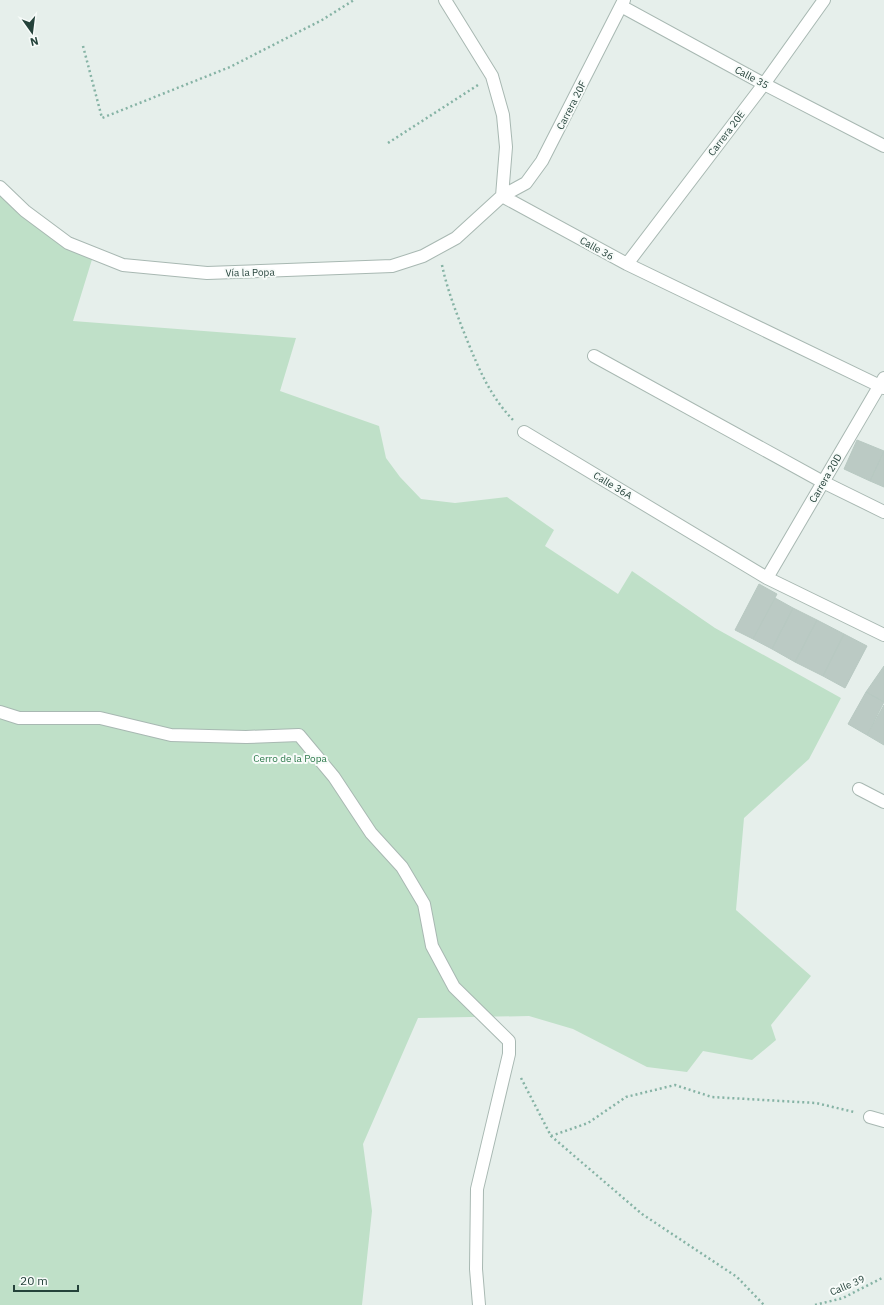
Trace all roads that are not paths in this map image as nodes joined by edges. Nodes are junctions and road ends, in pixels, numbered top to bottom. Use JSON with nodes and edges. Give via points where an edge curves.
{"nodes":[{"id":1,"x":445,"y":0,"type":"edge"},
{"id":2,"x":824,"y":0,"type":"edge"},
{"id":3,"x":623,"y":3,"type":"edge"},
{"id":4,"x":764,"y":84,"type":"junction"},
{"id":5,"x":884,"y":146,"type":"edge"},
{"id":6,"x":0,"y":188,"type":"edge"},
{"id":7,"x":502,"y":196,"type":"junction"},
{"id":8,"x":627,"y":264,"type":"junction"},
{"id":9,"x":594,"y":356,"type":"dead end"},
{"id":10,"x":882,"y":384,"type":"edge"},
{"id":11,"x":524,"y":432,"type":"road end"},
{"id":12,"x":823,"y":482,"type":"junction"},
{"id":13,"x":884,"y":512,"type":"edge"},
{"id":14,"x":766,"y":578,"type":"junction"},
{"id":15,"x":884,"y":635,"type":"edge"},
{"id":16,"x":0,"y":712,"type":"edge"},
{"id":17,"x":858,"y":789,"type":"dead end"},
{"id":18,"x":884,"y":802,"type":"edge"},
{"id":19,"x":870,"y":1117,"type":"road end"},
{"id":20,"x":884,"y":1121,"type":"edge"},
{"id":21,"x":479,"y":1305,"type":"edge"}],
"edges":[{"from":1,"to":7,"type":"street","via":[[492,76],[503,115],[506,148]]},
{"from":2,"to":4,"type":"street","name":"Carrera 20E"},
{"from":3,"to":4,"type":"street","name":"Calle 35"},
{"from":3,"to":7,"type":"street","name":"Carrera 20F","via":[[542,161],[526,183]]},
{"from":4,"to":5,"type":"street","name":"Calle 35"},
{"from":4,"to":8,"type":"street","name":"Carrera 20E"},
{"from":6,"to":7,"type":"street","name":"Vía la Popa","via":[[25,211],[68,243],[124,265],[207,273],[392,266],[423,256],[456,238]]},
{"from":7,"to":8,"type":"street","name":"Calle 36"},
{"from":8,"to":10,"type":"street","name":"Calle 36"},
{"from":9,"to":12,"type":"street"},
{"from":10,"to":12,"type":"street","name":"Carrera 20D"},
{"from":11,"to":14,"type":"street","name":"Calle 36A"},
{"from":12,"to":13,"type":"street"},
{"from":12,"to":14,"type":"street","name":"Carrera 20D"},
{"from":14,"to":15,"type":"street","name":"Calle 36A"},
{"from":16,"to":21,"type":"street","via":[[19,718],[100,718],[171,735],[246,737],[299,734],[334,776],[371,833],[402,867],[424,904],[432,946],[454,987],[509,1041],[509,1054],[477,1189],[476,1269]]},
{"from":17,"to":18,"type":"street"},
{"from":19,"to":20,"type":"street"}]}
